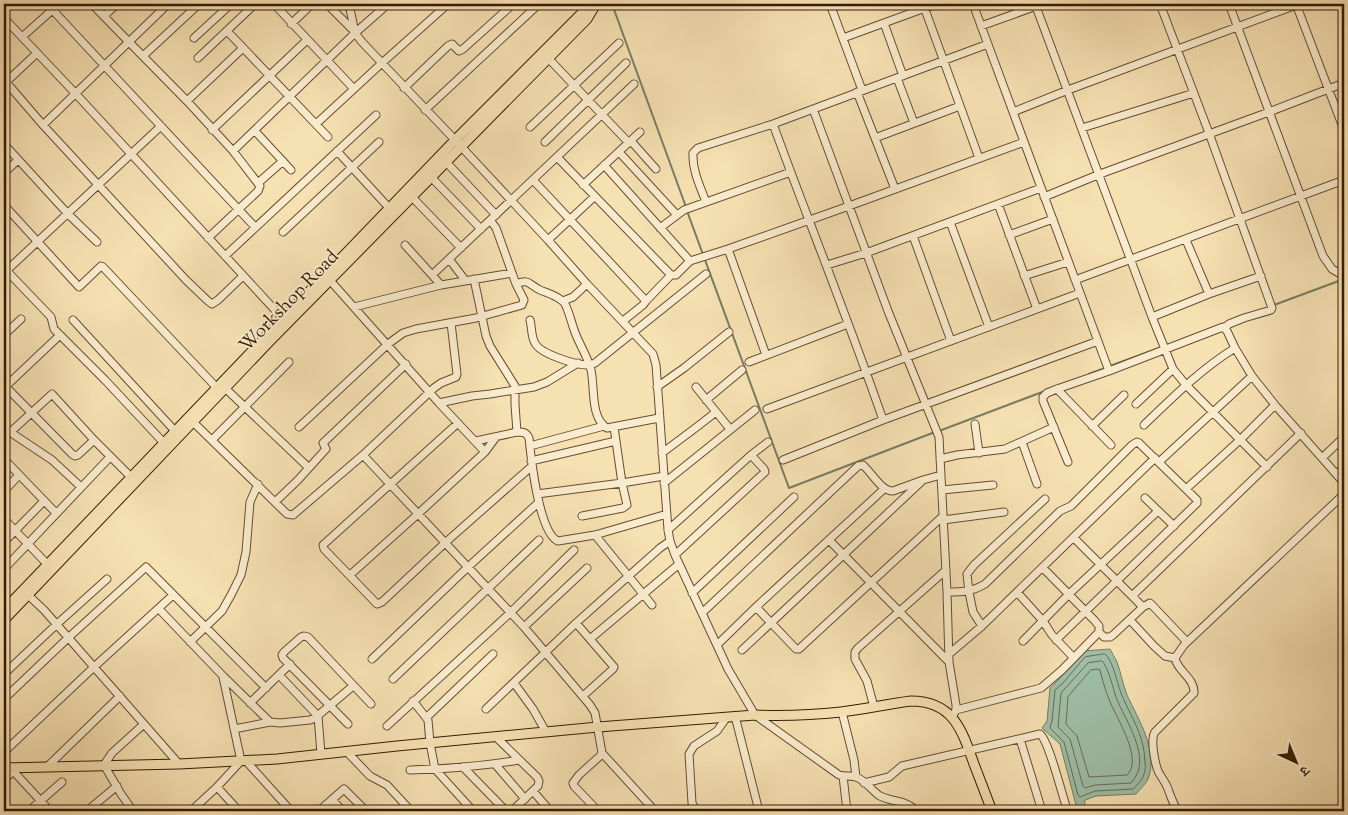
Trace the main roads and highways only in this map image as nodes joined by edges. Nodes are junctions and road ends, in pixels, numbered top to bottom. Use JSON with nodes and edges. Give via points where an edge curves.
{"nodes":[{"id":1,"x":591,"y":4,"type":"edge"},
{"id":2,"x":596,"y":4,"type":"edge"},
{"id":3,"x":458,"y":144,"type":"junction"},
{"id":4,"x":328,"y":277,"type":"junction"},
{"id":5,"x":221,"y":388,"type":"junction"},
{"id":6,"x":50,"y":567,"type":"junction"},
{"id":7,"x":4,"y":610,"type":"edge"},
{"id":8,"x":4,"y":620,"type":"edge"},
{"id":9,"x":7,"y":767,"type":"edge"},
{"id":10,"x":992,"y":811,"type":"edge"}],
"edges":[{"from":1,"to":3,"type":"main road","name":"Workshop Road"},
{"from":2,"to":3,"type":"main road","name":"Workshop Road","via":[[587,19]]},
{"from":3,"to":4,"type":"main road","name":"Workshop Road","via":[[390,209]]},
{"from":3,"to":4,"type":"main road","name":"Workshop Road","via":[[446,162],[412,197]]},
{"from":4,"to":5,"type":"main road","name":"Workshop Road"},
{"from":5,"to":6,"type":"main road","name":"Workshop Road","via":[[193,422]]},
{"from":5,"to":6,"type":"main road","name":"Workshop Road","via":[[131,477]]},
{"from":6,"to":7,"type":"main road","name":"Workshop Road"},
{"from":6,"to":8,"type":"main road","name":"Workshop Road"},
{"from":9,"to":10,"type":"main road","via":[[277,759],[598,727],[755,714],[842,712],[920,701],[954,713]]}]}
